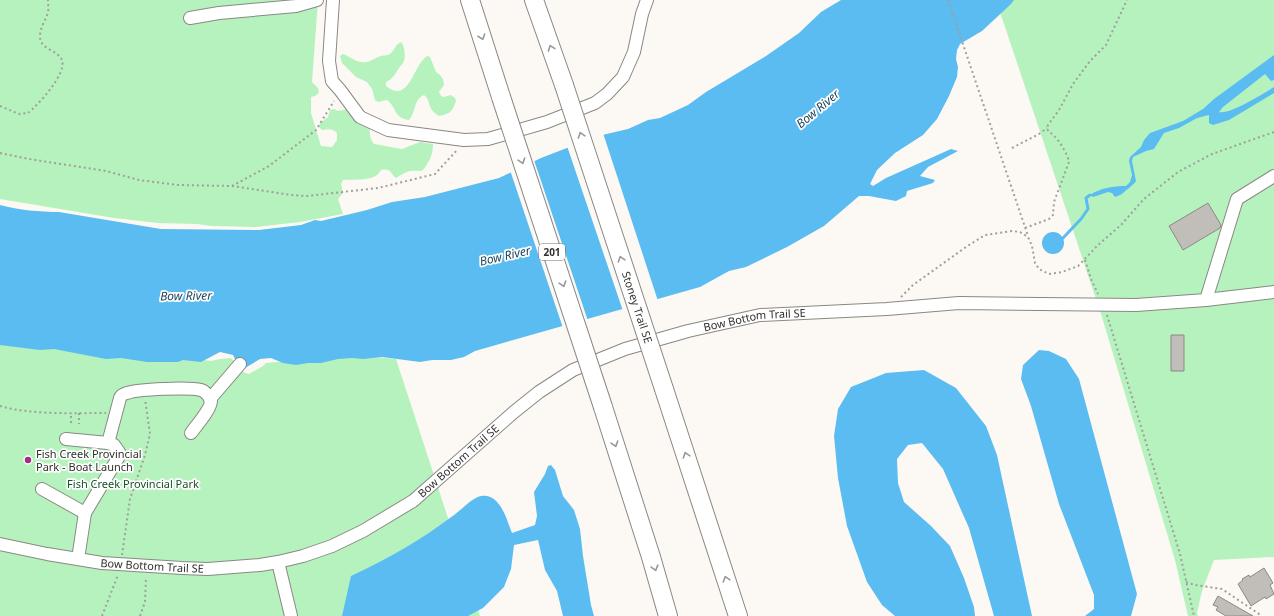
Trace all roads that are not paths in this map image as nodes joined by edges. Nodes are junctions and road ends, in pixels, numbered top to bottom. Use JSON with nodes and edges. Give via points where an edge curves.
{"nodes":[{"id":1,"x":317,"y":0,"type":"edge"},
{"id":2,"x":333,"y":0,"type":"edge"},
{"id":3,"x":470,"y":0,"type":"edge"},
{"id":4,"x":534,"y":0,"type":"edge"},
{"id":5,"x":647,"y":0,"type":"edge"},
{"id":6,"x":190,"y":18,"type":"dead end"},
{"id":7,"x":1274,"y":176,"type":"edge"},
{"id":8,"x":1274,"y":292,"type":"edge"},
{"id":9,"x":1206,"y":300,"type":"junction"},
{"id":10,"x":240,"y":364,"type":"dead end"},
{"id":11,"x":210,"y":399,"type":"junction"},
{"id":12,"x":191,"y":432,"type":"dead end"},
{"id":13,"x":66,"y":439,"type":"dead end"},
{"id":14,"x":108,"y":443,"type":"junction"},
{"id":15,"x":42,"y":488,"type":"dead end"},
{"id":16,"x":85,"y":513,"type":"junction"},
{"id":17,"x":0,"y":544,"type":"edge"},
{"id":18,"x":78,"y":559,"type":"junction"},
{"id":19,"x":278,"y":562,"type":"junction"},
{"id":20,"x":291,"y":616,"type":"edge"},
{"id":21,"x":668,"y":616,"type":"edge"},
{"id":22,"x":738,"y":616,"type":"edge"}],
"edges":[{"from":1,"to":6,"type":"street","via":[[296,6]]},
{"from":2,"to":5,"type":"street","via":[[329,61],[332,81],[360,117],[388,130],[464,140],[488,139],[547,122],[595,103],[607,94],[623,77],[634,52]]},
{"from":3,"to":21,"type":"highway","number":"201","one_way":true,"bridge":true,"via":[[603,407]]},
{"from":22,"to":4,"type":"highway","name":"Stoney Trail SE","one_way":true,"bridge":true},
{"from":7,"to":9,"type":"street","via":[[1237,199]]},
{"from":8,"to":9,"type":"street","name":"Bow Bottom Trail SE"},
{"from":9,"to":19,"type":"street","name":"Bow Bottom Trail SE","via":[[1136,305],[958,302],[887,310],[760,315],[624,349],[572,370],[539,392],[413,501],[332,546]]},
{"from":10,"to":11,"type":"street"},
{"from":11,"to":12,"type":"street","via":[[210,407]]},
{"from":11,"to":14,"type":"street","via":[[202,390],[143,390],[125,393],[121,396],[115,413]]},
{"from":13,"to":14,"type":"street"},
{"from":14,"to":16,"type":"street","via":[[114,445],[119,452],[118,458]]},
{"from":15,"to":16,"type":"street"},
{"from":16,"to":18,"type":"street"},
{"from":17,"to":18,"type":"street","name":"Bow Bottom Trail SE"},
{"from":18,"to":19,"type":"street","name":"Bow Bottom Trail SE","via":[[102,563],[208,569],[239,568]]},
{"from":19,"to":20,"type":"street"}]}
